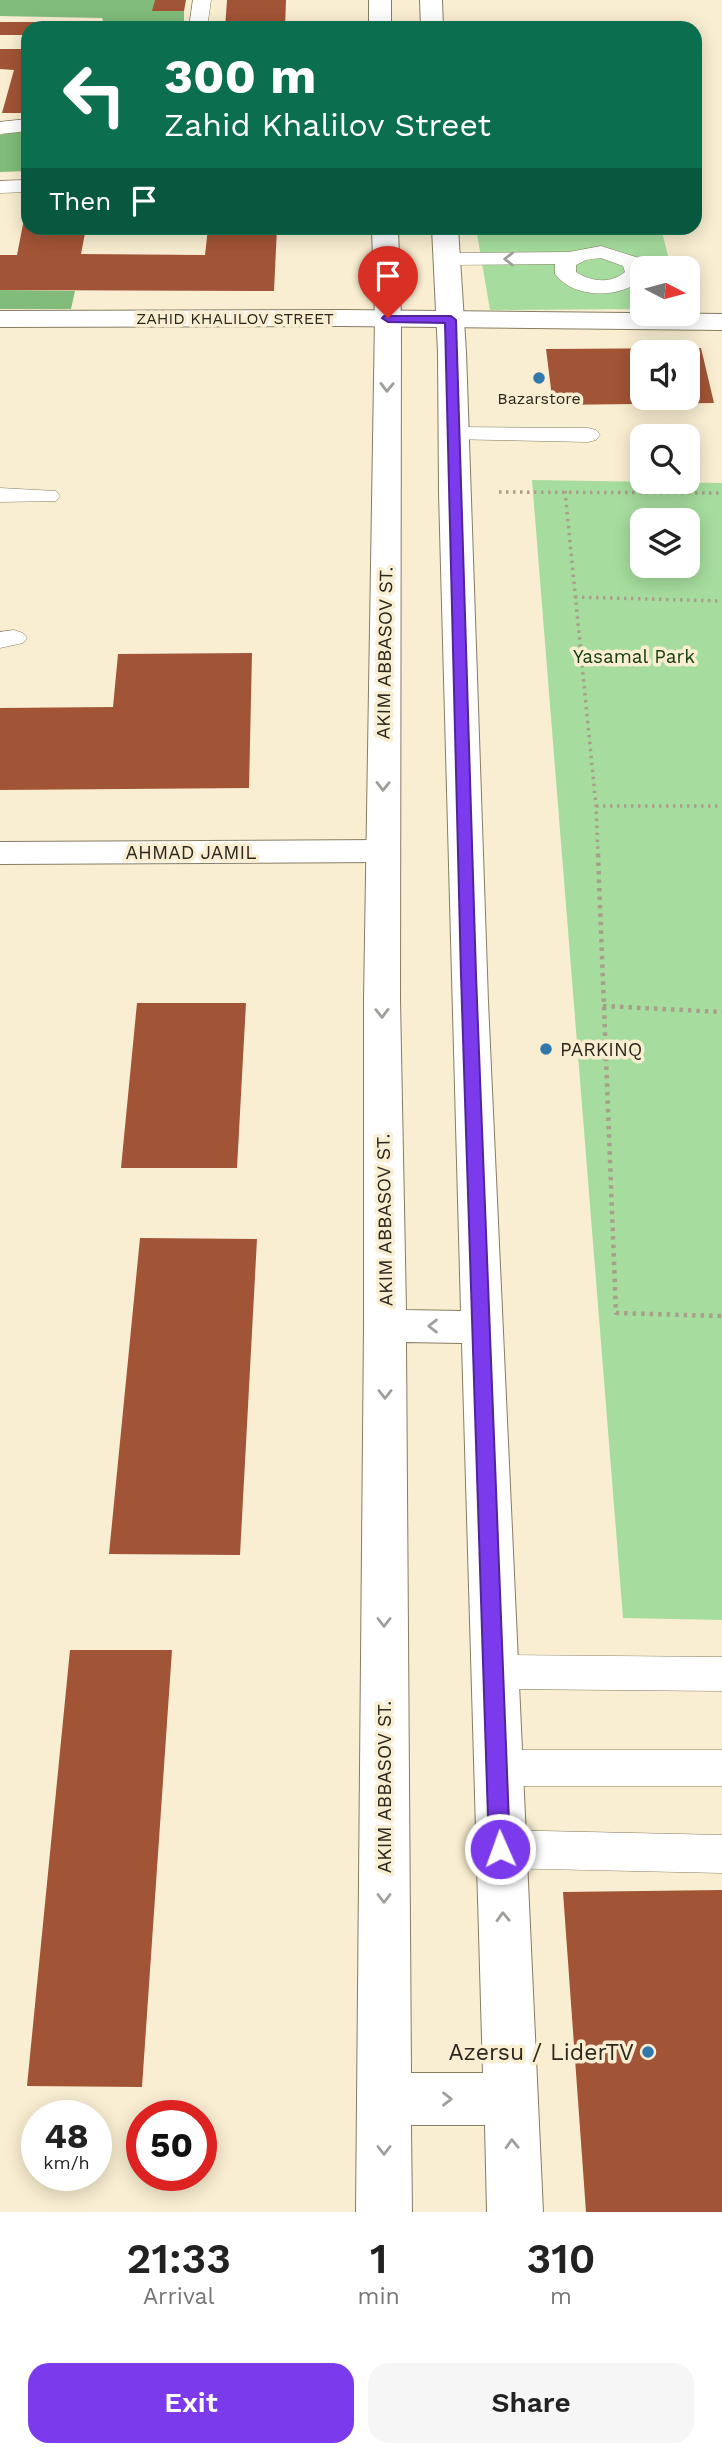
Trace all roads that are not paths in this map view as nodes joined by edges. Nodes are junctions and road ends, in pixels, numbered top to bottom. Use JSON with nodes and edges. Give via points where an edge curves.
{"nodes":[{"id":1,"x":202,"y":0,"type":"edge"},
{"id":2,"x":380,"y":0,"type":"edge"},
{"id":3,"x":431,"y":0,"type":"edge"},
{"id":4,"x":199,"y":21,"type":"edge"},
{"id":5,"x":380,"y":21,"type":"edge"},
{"id":6,"x":432,"y":21,"type":"edge"},
{"id":7,"x":21,"y":126,"type":"edge"},
{"id":8,"x":0,"y":128,"type":"edge"},
{"id":9,"x":0,"y":187,"type":"edge"},
{"id":10,"x":21,"y":187,"type":"edge"},
{"id":11,"x":385,"y":235,"type":"edge"},
{"id":12,"x":445,"y":235,"type":"edge"},
{"id":13,"x":571,"y":268,"type":"dead end"},
{"id":14,"x":447,"y":269,"type":"junction"},
{"id":15,"x":388,"y":318,"type":"junction"},
{"id":16,"x":0,"y":319,"type":"edge"},
{"id":17,"x":451,"y":320,"type":"junction"},
{"id":18,"x":722,"y":322,"type":"edge"},
{"id":19,"x":454,"y":435,"type":"junction"},
{"id":20,"x":588,"y":435,"type":"dead end"},
{"id":21,"x":0,"y":495,"type":"edge"},
{"id":22,"x":48,"y":496,"type":"dead end"},
{"id":23,"x":382,"y":851,"type":"junction"},
{"id":24,"x":0,"y":853,"type":"edge"},
{"id":25,"x":385,"y":1326,"type":"junction"},
{"id":26,"x":481,"y":1327,"type":"junction"},
{"id":27,"x":495,"y":1672,"type":"junction"},
{"id":28,"x":722,"y":1674,"type":"edge"},
{"id":29,"x":497,"y":1768,"type":"junction"},
{"id":30,"x":722,"y":1768,"type":"edge"},
{"id":31,"x":500,"y":1849,"type":"junction"},
{"id":32,"x":722,"y":1854,"type":"edge"},
{"id":33,"x":383,"y":2099,"type":"junction"},
{"id":34,"x":510,"y":2099,"type":"junction"},
{"id":35,"x":384,"y":2212,"type":"edge"},
{"id":36,"x":515,"y":2212,"type":"edge"}],
"edges":[{"from":1,"to":4,"type":"lane"},
{"from":2,"to":5,"type":"main road"},
{"from":3,"to":6,"type":"main road"},
{"from":7,"to":8,"type":"lane"},
{"from":9,"to":10,"type":"lane"},
{"from":11,"to":15,"type":"main road","name":"AKIM ABBASOV ST."},
{"from":12,"to":14,"type":"main road"},
{"from":13,"to":14,"type":"lane"},
{"from":14,"to":17,"type":"main road"},
{"from":15,"to":16,"type":"main road","name":"ZAHID KHALILOV STREET"},
{"from":15,"to":17,"type":"main road","name":"ZAHID KHALILOV STREET"},
{"from":15,"to":23,"type":"main road","name":"AKIM ABBASOV ST.","one_way":true},
{"from":17,"to":18,"type":"main road","name":"ZAHID KHALILOV STREET"},
{"from":17,"to":19,"type":"main road"},
{"from":19,"to":20,"type":"lane"},
{"from":19,"to":26,"type":"main road"},
{"from":21,"to":22,"type":"lane"},
{"from":23,"to":24,"type":"main road","name":"AHMAD JAMIL"},
{"from":23,"to":25,"type":"main road","name":"AKIM ABBASOV ST.","one_way":true},
{"from":26,"to":25,"type":"main road","one_way":true},
{"from":25,"to":33,"type":"main road","name":"AKIM ABBASOV ST.","one_way":true},
{"from":26,"to":27,"type":"main road"},
{"from":27,"to":28,"type":"lane"},
{"from":27,"to":29,"type":"main road"},
{"from":29,"to":30,"type":"lane"},
{"from":29,"to":31,"type":"main road"},
{"from":31,"to":32,"type":"lane"},
{"from":34,"to":31,"type":"main road","one_way":true},
{"from":33,"to":34,"type":"main road","one_way":true},
{"from":33,"to":35,"type":"main road","name":"AKIM ABBASOV ST.","one_way":true},
{"from":36,"to":34,"type":"main road","one_way":true}]}
